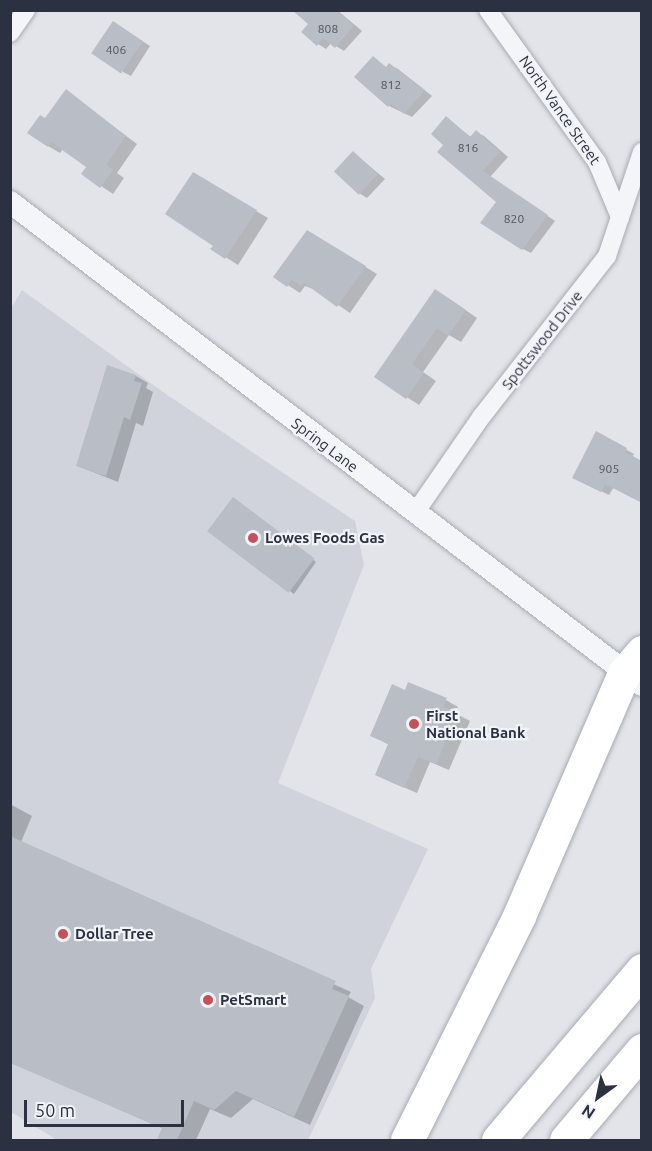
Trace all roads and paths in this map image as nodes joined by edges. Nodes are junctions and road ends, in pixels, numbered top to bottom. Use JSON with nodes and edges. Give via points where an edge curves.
{"nodes":[{"id":1,"x":26,"y":10,"type":"edge"},
{"id":2,"x":488,"y":10,"type":"edge"},
{"id":3,"x":10,"y":33,"type":"edge"},
{"id":4,"x":642,"y":153,"type":"edge"},
{"id":5,"x":10,"y":202,"type":"edge"},
{"id":6,"x":620,"y":217,"type":"junction"},
{"id":7,"x":415,"y":513,"type":"junction"},
{"id":8,"x":636,"y":670,"type":"edge"},
{"id":9,"x":642,"y":970,"type":"edge"},
{"id":10,"x":642,"y":1050,"type":"edge"},
{"id":11,"x":407,"y":1140,"type":"edge"},
{"id":12,"x":498,"y":1140,"type":"edge"},
{"id":13,"x":566,"y":1140,"type":"edge"}],
"edges":[{"from":1,"to":3,"type":"street"},
{"from":2,"to":6,"type":"street","name":"North Vance Street","via":[[597,162]]},
{"from":4,"to":6,"type":"street","name":"Spottswood Drive"},
{"from":5,"to":7,"type":"street","name":"Spring Lane"},
{"from":6,"to":7,"type":"street","name":"Spottswood Drive","via":[[607,256],[482,416]]},
{"from":7,"to":8,"type":"street","name":"Spring Lane"},
{"from":8,"to":11,"type":"highway"},
{"from":9,"to":12,"type":"highway"},
{"from":10,"to":13,"type":"highway"}]}
